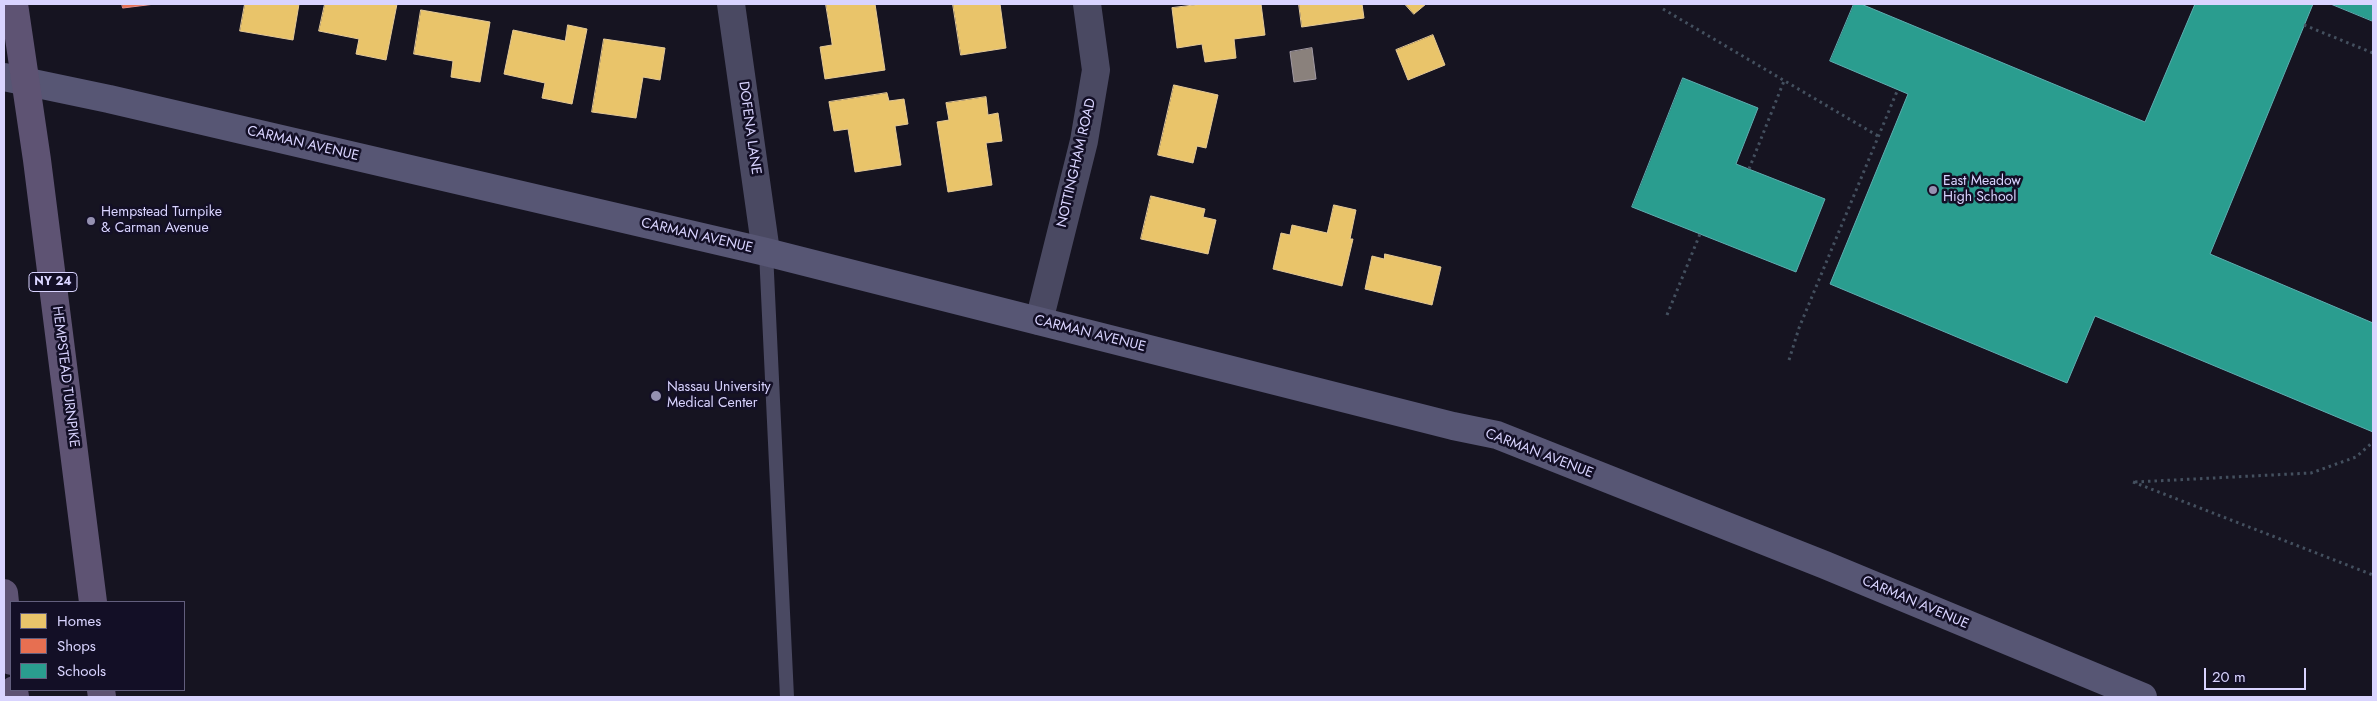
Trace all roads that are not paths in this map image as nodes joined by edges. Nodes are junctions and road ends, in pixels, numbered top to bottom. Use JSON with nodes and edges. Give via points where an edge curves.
{"nodes":[{"id":1,"x":14,"y":4,"type":"edge"},
{"id":2,"x":731,"y":4,"type":"edge"},
{"id":3,"x":1086,"y":4,"type":"edge"},
{"id":4,"x":15,"y":79,"type":"edge"},
{"id":5,"x":766,"y":252,"type":"junction"},
{"id":6,"x":1039,"y":321,"type":"junction"},
{"id":7,"x":93,"y":601,"type":"edge"},
{"id":8,"x":5,"y":606,"type":"edge"},
{"id":9,"x":10,"y":652,"type":"edge"},
{"id":10,"x":787,"y":697,"type":"edge"},
{"id":11,"x":2143,"y":697,"type":"edge"}],
"edges":[{"from":1,"to":4,"type":"main road","name":"HEMPSTEAD TURNPIKE","number":"NY 24"},
{"from":2,"to":5,"type":"street","name":"DOFENA LANE"},
{"from":3,"to":6,"type":"street","name":"NOTTINGHAM ROAD","via":[[1096,70],[1084,141]]},
{"from":4,"to":5,"type":"main road","name":"CARMAN AVENUE"},
{"from":4,"to":7,"type":"main road","name":"HEMPSTEAD TURNPIKE","number":"NY 24"},
{"from":5,"to":6,"type":"main road","name":"CARMAN AVENUE"},
{"from":5,"to":10,"type":"lane"},
{"from":6,"to":11,"type":"main road","name":"CARMAN AVENUE","via":[[1497,435],[1825,565]]},
{"from":8,"to":9,"type":"main road"}]}
